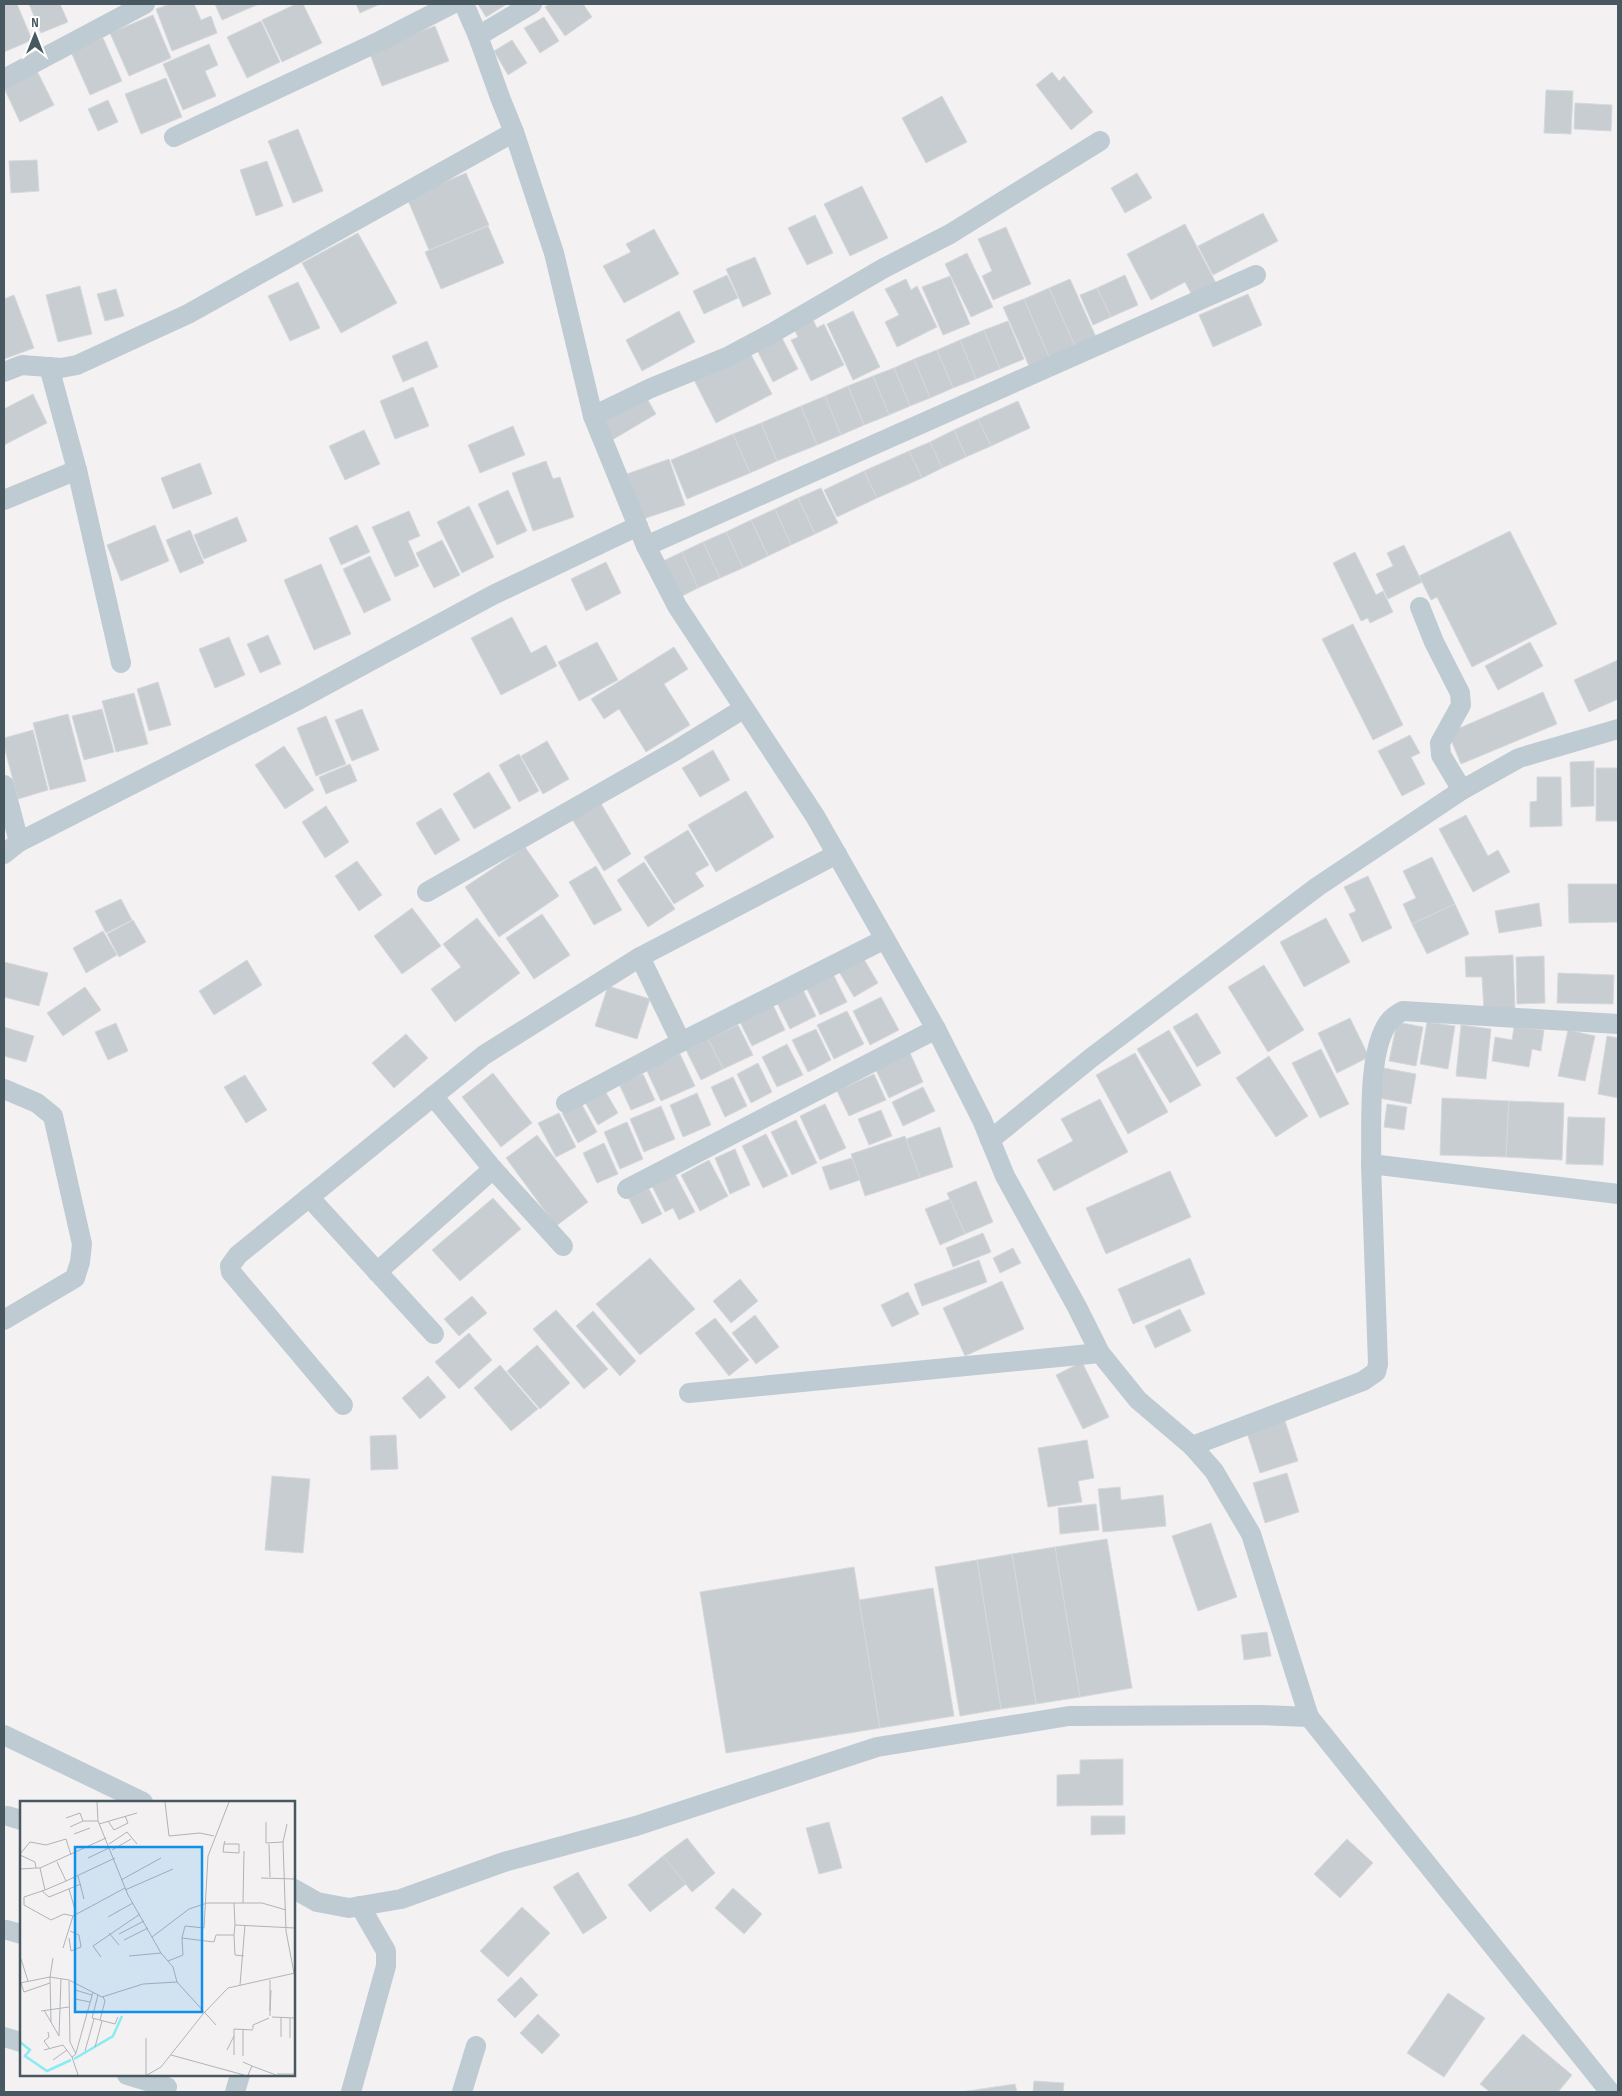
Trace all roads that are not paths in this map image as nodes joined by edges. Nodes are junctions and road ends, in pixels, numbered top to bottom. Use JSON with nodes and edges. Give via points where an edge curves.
{"nodes":[{"id":1,"x":145,"y":4,"type":"edge"},
{"id":2,"x":452,"y":4,"type":"edge"},
{"id":3,"x":464,"y":4,"type":"edge"},
{"id":4,"x":532,"y":4,"type":"edge"},
{"id":5,"x":478,"y":36,"type":"junction"},
{"id":6,"x":4,"y":79,"type":"edge"},
{"id":7,"x":514,"y":132,"type":"junction"},
{"id":8,"x":174,"y":137,"type":"dead end"},
{"id":9,"x":1100,"y":141,"type":"dead end"},
{"id":10,"x":1256,"y":275,"type":"dead end"},
{"id":11,"x":49,"y":367,"type":"junction"},
{"id":12,"x":4,"y":372,"type":"edge"},
{"id":13,"x":593,"y":416,"type":"junction"},
{"id":14,"x":77,"y":470,"type":"junction"},
{"id":15,"x":4,"y":500,"type":"edge"},
{"id":16,"x":638,"y":526,"type":"junction"},
{"id":17,"x":646,"y":546,"type":"junction"},
{"id":18,"x":1420,"y":607,"type":"dead end"},
{"id":19,"x":121,"y":663,"type":"dead end"},
{"id":20,"x":743,"y":709,"type":"junction"},
{"id":21,"x":1618,"y":729,"type":"edge"},
{"id":22,"x":4,"y":785,"type":"edge"},
{"id":23,"x":1462,"y":790,"type":"junction"},
{"id":24,"x":11,"y":848,"type":"edge"},
{"id":25,"x":837,"y":854,"type":"junction"},
{"id":26,"x":426,"y":892,"type":"dead end"},
{"id":27,"x":885,"y":939,"type":"junction"},
{"id":28,"x":640,"y":957,"type":"junction"},
{"id":29,"x":1618,"y":1024,"type":"edge"},
{"id":30,"x":936,"y":1029,"type":"junction"},
{"id":31,"x":680,"y":1042,"type":"junction"},
{"id":32,"x":4,"y":1089,"type":"edge"},
{"id":33,"x":433,"y":1096,"type":"junction"},
{"id":34,"x":566,"y":1103,"type":"dead end"},
{"id":35,"x":990,"y":1140,"type":"junction"},
{"id":36,"x":1371,"y":1164,"type":"junction"},
{"id":37,"x":493,"y":1168,"type":"junction"},
{"id":38,"x":627,"y":1189,"type":"dead end"},
{"id":39,"x":1618,"y":1194,"type":"edge"},
{"id":40,"x":310,"y":1197,"type":"junction"},
{"id":41,"x":563,"y":1246,"type":"dead end"},
{"id":42,"x":377,"y":1272,"type":"junction"},
{"id":43,"x":4,"y":1320,"type":"edge"},
{"id":44,"x":434,"y":1334,"type":"dead end"},
{"id":45,"x":1100,"y":1354,"type":"junction"},
{"id":46,"x":690,"y":1393,"type":"dead end"},
{"id":47,"x":343,"y":1405,"type":"dead end"},
{"id":48,"x":1192,"y":1446,"type":"junction"},
{"id":49,"x":1309,"y":1717,"type":"junction"},
{"id":50,"x":4,"y":1735,"type":"edge"},
{"id":51,"x":141,"y":1801,"type":"edge"},
{"id":52,"x":295,"y":1890,"type":"edge"},
{"id":53,"x":360,"y":1906,"type":"junction"},
{"id":54,"x":4,"y":2037,"type":"edge"},
{"id":55,"x":20,"y":2042,"type":"edge"},
{"id":56,"x":476,"y":2046,"type":"dead end"},
{"id":57,"x":132,"y":2076,"type":"edge"},
{"id":58,"x":240,"y":2076,"type":"edge"},
{"id":59,"x":167,"y":2085,"type":"edge"},
{"id":60,"x":235,"y":2092,"type":"edge"},
{"id":61,"x":351,"y":2092,"type":"edge"},
{"id":62,"x":462,"y":2092,"type":"edge"},
{"id":63,"x":1610,"y":2092,"type":"edge"}],
"edges":[{"from":1,"to":6,"type":"street"},
{"from":2,"to":8,"type":"street"},
{"from":3,"to":5,"type":"street"},
{"from":4,"to":5,"type":"street"},
{"from":5,"to":7,"type":"street"},
{"from":7,"to":11,"type":"street","via":[[188,314],[76,365]]},
{"from":7,"to":13,"type":"street","via":[[554,253]]},
{"from":9,"to":13,"type":"street","via":[[950,234],[751,345]]},
{"from":10,"to":17,"type":"street"},
{"from":11,"to":12,"type":"street","via":[[22,365]]},
{"from":11,"to":14,"type":"street"},
{"from":13,"to":16,"type":"street"},
{"from":14,"to":15,"type":"street"},
{"from":14,"to":19,"type":"street"},
{"from":16,"to":17,"type":"street"},
{"from":16,"to":24,"type":"street","via":[[493,595]]},
{"from":17,"to":20,"type":"street","via":[[677,606]]},
{"from":18,"to":23,"type":"street","via":[[1460,693],[1460,705],[1440,743],[1441,755]]},
{"from":20,"to":25,"type":"street"},
{"from":20,"to":26,"type":"street"},
{"from":21,"to":23,"type":"street","via":[[1520,758]]},
{"from":22,"to":24,"type":"street"},
{"from":23,"to":35,"type":"street","via":[[1316,887],[1091,1058]]},
{"from":25,"to":27,"type":"street"},
{"from":25,"to":28,"type":"street"},
{"from":27,"to":30,"type":"street"},
{"from":27,"to":31,"type":"street"},
{"from":28,"to":31,"type":"street"},
{"from":28,"to":33,"type":"street","via":[[484,1054]]},
{"from":29,"to":36,"type":"street","via":[[1403,1011],[1388,1022],[1380,1037],[1371,1091]]},
{"from":30,"to":35,"type":"street"},
{"from":30,"to":38,"type":"street"},
{"from":31,"to":34,"type":"street"},
{"from":32,"to":43,"type":"street","via":[[38,1103],[54,1116],[82,1244],[75,1278]]},
{"from":33,"to":37,"type":"street"},
{"from":33,"to":40,"type":"street"},
{"from":35,"to":45,"type":"street","via":[[1005,1176]]},
{"from":36,"to":39,"type":"street"},
{"from":36,"to":48,"type":"street","via":[[1376,1372],[1363,1381]]},
{"from":37,"to":41,"type":"street"},
{"from":37,"to":42,"type":"street"},
{"from":40,"to":42,"type":"street"},
{"from":40,"to":47,"type":"street","via":[[238,1255],[230,1266],[231,1272]]},
{"from":42,"to":44,"type":"street"},
{"from":45,"to":46,"type":"street"},
{"from":45,"to":48,"type":"street","via":[[1138,1400]]},
{"from":48,"to":49,"type":"street","via":[[1214,1470],[1251,1534]]},
{"from":49,"to":53,"type":"street","via":[[1069,1716],[877,1747],[636,1826],[504,1862],[401,1899]]},
{"from":49,"to":63,"type":"street"},
{"from":50,"to":51,"type":"street"},
{"from":52,"to":53,"type":"street","via":[[317,1902],[349,1908]]},
{"from":53,"to":61,"type":"street","via":[[386,1951],[386,1966]]},
{"from":54,"to":55,"type":"street"},
{"from":56,"to":62,"type":"street"},
{"from":57,"to":59,"type":"street"},
{"from":58,"to":60,"type":"street"}]}
